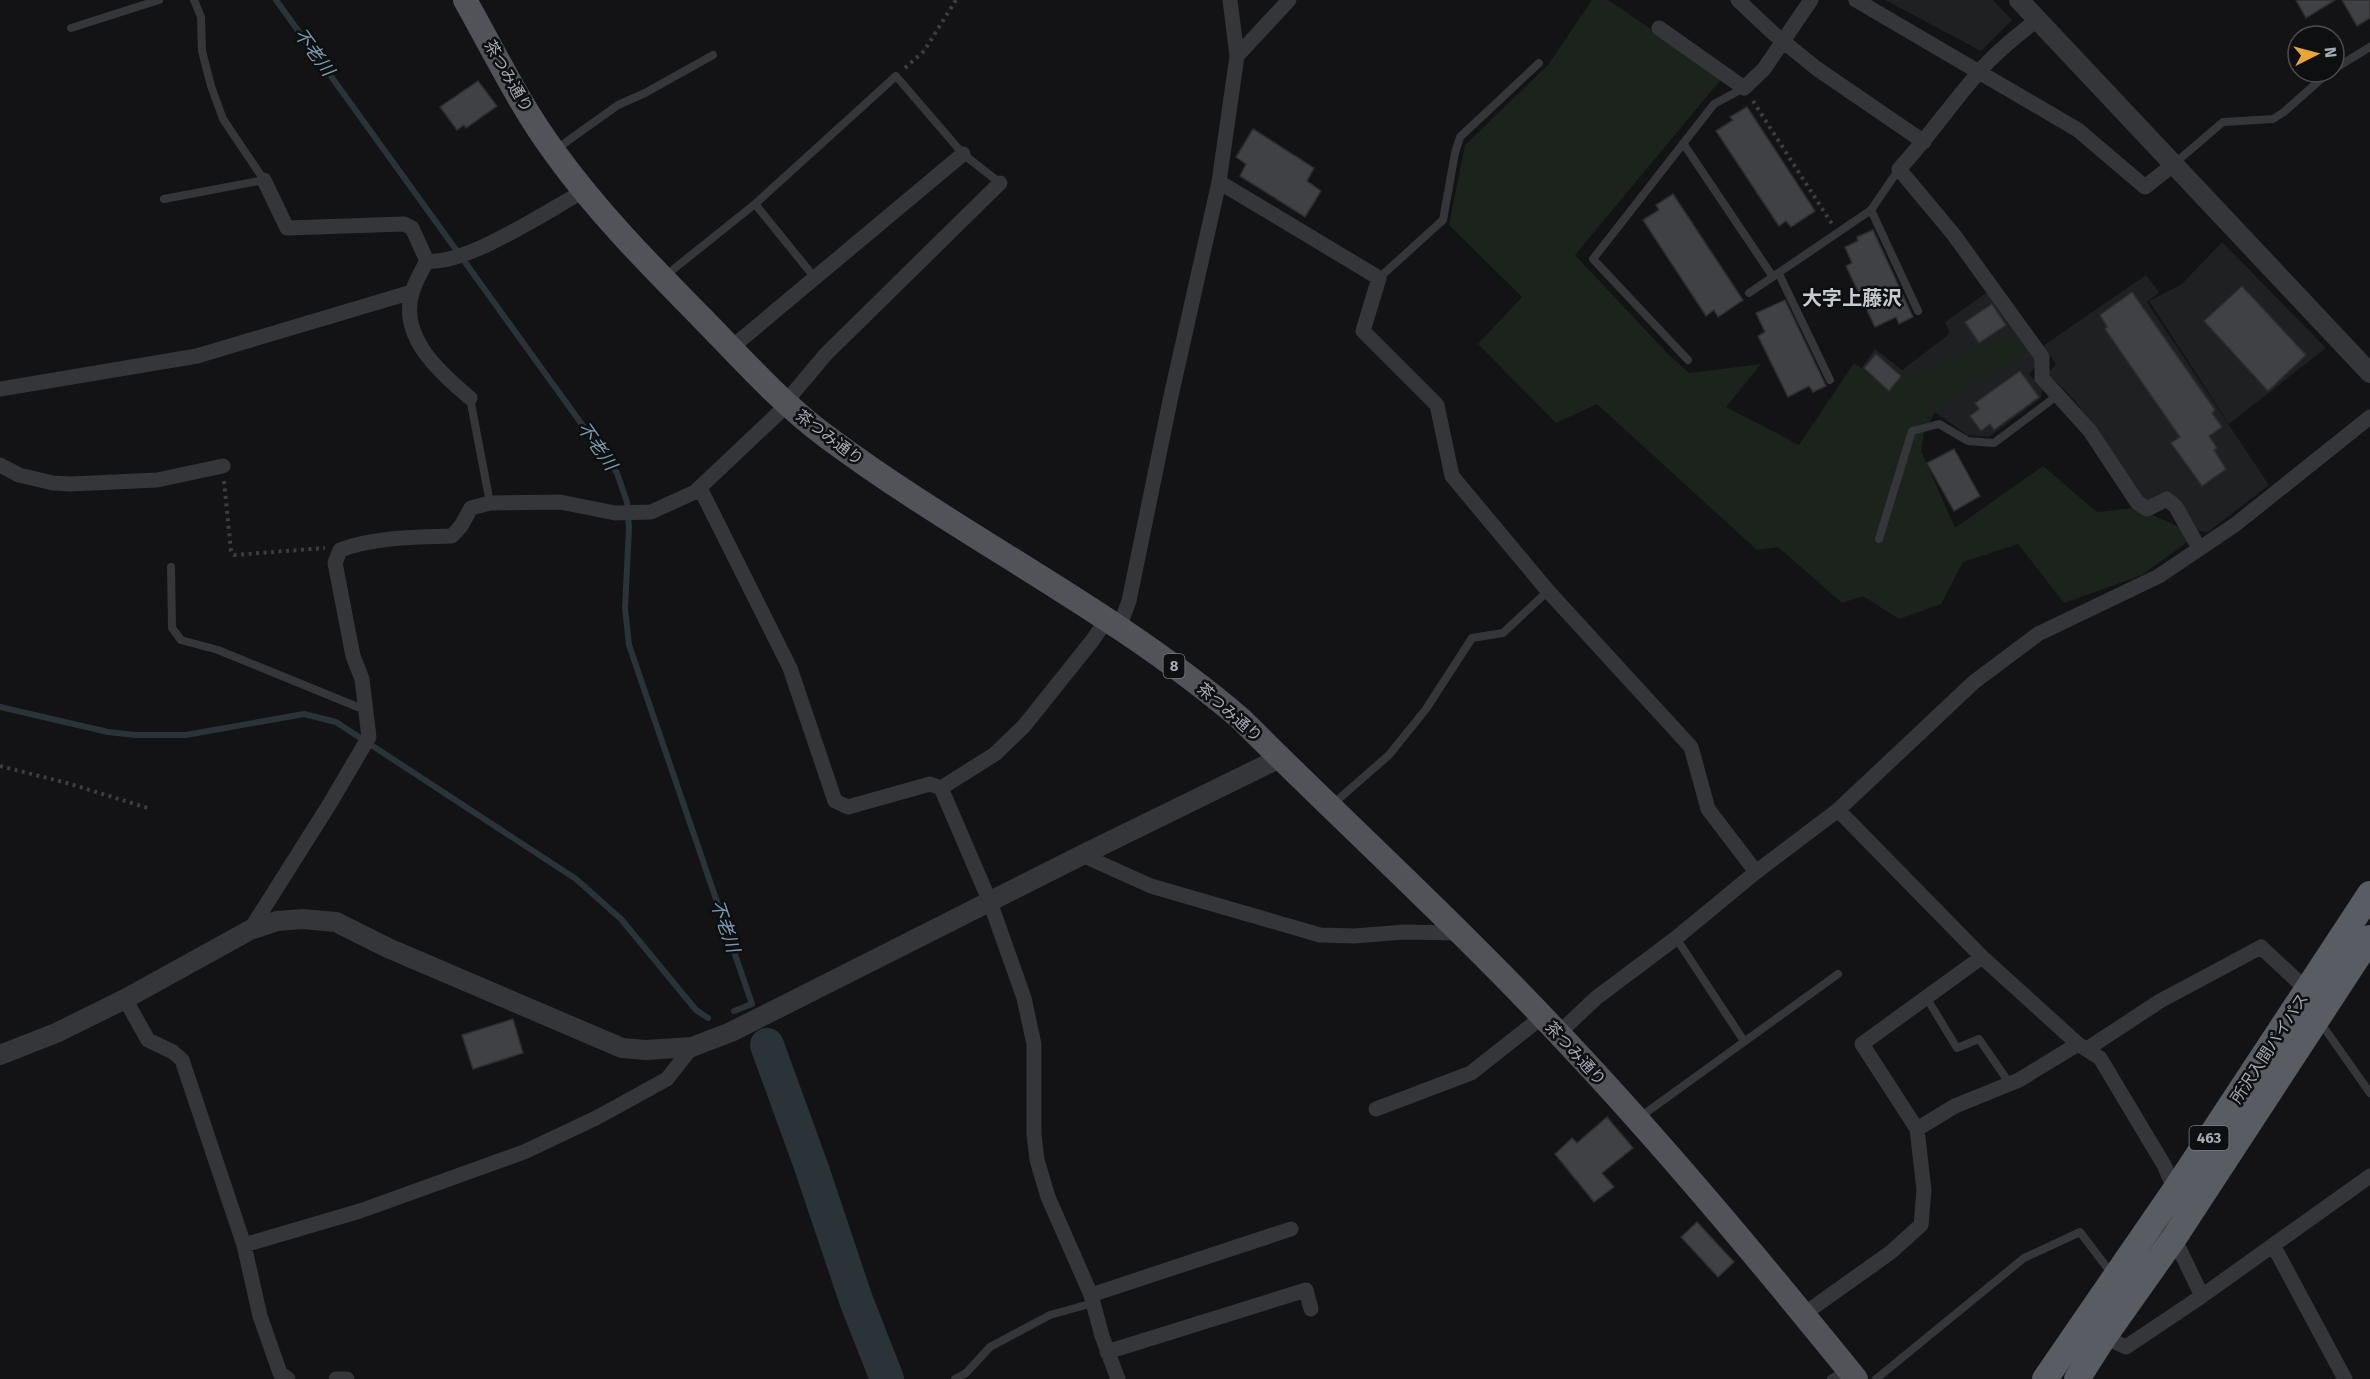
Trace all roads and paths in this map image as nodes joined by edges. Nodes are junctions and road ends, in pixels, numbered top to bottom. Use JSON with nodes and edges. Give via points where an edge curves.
{"nodes":[{"id":1,"x":159,"y":0,"type":"edge"},
{"id":2,"x":194,"y":0,"type":"edge"},
{"id":3,"x":465,"y":0,"type":"edge"},
{"id":4,"x":956,"y":0,"type":"edge"},
{"id":5,"x":1230,"y":0,"type":"edge"},
{"id":6,"x":1289,"y":0,"type":"edge"},
{"id":7,"x":1738,"y":0,"type":"edge"},
{"id":8,"x":1811,"y":0,"type":"edge"},
{"id":9,"x":1856,"y":0,"type":"edge"},
{"id":10,"x":2019,"y":0,"type":"edge"},
{"id":11,"x":2037,"y":20,"type":"junction"},
{"id":12,"x":71,"y":28,"type":"dead end"},
{"id":13,"x":1659,"y":28,"type":"dead end"},
{"id":14,"x":1782,"y":40,"type":"junction"},
{"id":15,"x":2370,"y":47,"type":"edge"},
{"id":16,"x":713,"y":55,"type":"dead end"},
{"id":17,"x":1237,"y":56,"type":"junction"},
{"id":18,"x":2346,"y":62,"type":"edge"},
{"id":19,"x":1539,"y":63,"type":"dead end"},
{"id":20,"x":1979,"y":72,"type":"junction"},
{"id":21,"x":896,"y":76,"type":"junction"},
{"id":22,"x":2315,"y":84,"type":"edge"},
{"id":23,"x":1744,"y":88,"type":"junction"},
{"id":24,"x":1924,"y":142,"type":"junction"},
{"id":25,"x":1683,"y":143,"type":"junction"},
{"id":26,"x":554,"y":152,"type":"junction"},
{"id":27,"x":963,"y":154,"type":"junction"},
{"id":28,"x":2174,"y":164,"type":"junction"},
{"id":29,"x":1899,"y":169,"type":"junction"},
{"id":30,"x":264,"y":180,"type":"junction"},
{"id":31,"x":1000,"y":183,"type":"joint"},
{"id":32,"x":1219,"y":183,"type":"junction"},
{"id":33,"x":584,"y":191,"type":"junction"},
{"id":34,"x":164,"y":199,"type":"dead end"},
{"id":35,"x":755,"y":204,"type":"junction"},
{"id":36,"x":1871,"y":210,"type":"junction"},
{"id":37,"x":1838,"y":233,"type":"junction"},
{"id":38,"x":427,"y":261,"type":"junction"},
{"id":39,"x":1776,"y":275,"type":"junction"},
{"id":40,"x":663,"y":278,"type":"junction"},
{"id":41,"x":815,"y":278,"type":"junction"},
{"id":42,"x":1379,"y":278,"type":"junction"},
{"id":43,"x":412,"y":292,"type":"junction"},
{"id":44,"x":1749,"y":293,"type":"dead end"},
{"id":45,"x":1918,"y":311,"type":"dead end"},
{"id":46,"x":731,"y":348,"type":"junction"},
{"id":47,"x":1688,"y":360,"type":"dead end"},
{"id":48,"x":2370,"y":373,"type":"edge"},
{"id":49,"x":1830,"y":380,"type":"dead end"},
{"id":50,"x":0,"y":389,"type":"edge"},
{"id":51,"x":2058,"y":395,"type":"junction"},
{"id":52,"x":470,"y":398,"type":"joint"},
{"id":53,"x":787,"y":405,"type":"junction"},
{"id":54,"x":2370,"y":417,"type":"edge"},
{"id":55,"x":0,"y":465,"type":"edge"},
{"id":56,"x":223,"y":466,"type":"joint"},
{"id":57,"x":700,"y":488,"type":"junction"},
{"id":58,"x":490,"y":503,"type":"junction"},
{"id":59,"x":1879,"y":538,"type":"dead end"},
{"id":60,"x":2199,"y":548,"type":"junction"},
{"id":61,"x":338,"y":555,"type":"junction"},
{"id":62,"x":171,"y":567,"type":"dead end"},
{"id":63,"x":1548,"y":591,"type":"junction"},
{"id":64,"x":1113,"y":623,"type":"junction"},
{"id":65,"x":367,"y":711,"type":"junction"},
{"id":66,"x":1280,"y":758,"type":"junction"},
{"id":67,"x":0,"y":766,"type":"edge"},
{"id":68,"x":941,"y":788,"type":"junction"},
{"id":69,"x":1331,"y":806,"type":"junction"},
{"id":70,"x":151,"y":809,"type":"dead end"},
{"id":71,"x":1838,"y":810,"type":"junction"},
{"id":72,"x":1083,"y":855,"type":"junction"},
{"id":73,"x":1756,"y":872,"type":"junction"},
{"id":74,"x":2370,"y":894,"type":"edge"},
{"id":75,"x":990,"y":902,"type":"junction"},
{"id":76,"x":250,"y":930,"type":"junction"},
{"id":77,"x":1459,"y":933,"type":"junction"},
{"id":78,"x":1676,"y":938,"type":"junction"},
{"id":79,"x":2370,"y":938,"type":"edge"},
{"id":80,"x":1982,"y":957,"type":"junction"},
{"id":81,"x":1838,"y":974,"type":"dead end"},
{"id":82,"x":2307,"y":990,"type":"junction"},
{"id":83,"x":1926,"y":997,"type":"junction"},
{"id":84,"x":125,"y":999,"type":"junction"},
{"id":85,"x":2318,"y":1018,"type":"junction"},
{"id":86,"x":1550,"y":1025,"type":"junction"},
{"id":87,"x":1744,"y":1041,"type":"junction"},
{"id":88,"x":2082,"y":1046,"type":"junction"},
{"id":89,"x":692,"y":1047,"type":"junction"},
{"id":90,"x":0,"y":1055,"type":"edge"},
{"id":91,"x":2010,"y":1084,"type":"junction"},
{"id":92,"x":2370,"y":1093,"type":"edge"},
{"id":93,"x":1376,"y":1109,"type":"dead end"},
{"id":94,"x":1636,"y":1120,"type":"junction"},
{"id":95,"x":1917,"y":1129,"type":"junction"},
{"id":96,"x":2370,"y":1176,"type":"edge"},
{"id":97,"x":2175,"y":1190,"type":"junction"},
{"id":98,"x":1291,"y":1229,"type":"dead end"},
{"id":99,"x":2174,"y":1238,"type":"junction"},
{"id":100,"x":244,"y":1245,"type":"junction"},
{"id":101,"x":2273,"y":1245,"type":"junction"},
{"id":102,"x":2114,"y":1277,"type":"junction"},
{"id":103,"x":2202,"y":1296,"type":"junction"},
{"id":104,"x":1093,"y":1299,"type":"junction"},
{"id":105,"x":1311,"y":1310,"type":"dead end"},
{"id":106,"x":1804,"y":1314,"type":"junction"},
{"id":107,"x":2104,"y":1336,"type":"junction"},
{"id":108,"x":1107,"y":1353,"type":"junction"},
{"id":109,"x":1845,"y":1376,"type":"edge"},
{"id":110,"x":288,"y":1379,"type":"edge"},
{"id":111,"x":336,"y":1379,"type":"edge"},
{"id":112,"x":347,"y":1379,"type":"edge"},
{"id":113,"x":955,"y":1379,"type":"edge"},
{"id":114,"x":1118,"y":1379,"type":"edge"},
{"id":115,"x":1876,"y":1379,"type":"edge"},
{"id":116,"x":2046,"y":1379,"type":"edge"},
{"id":117,"x":2077,"y":1379,"type":"edge"},
{"id":118,"x":2345,"y":1379,"type":"edge"}],
"edges":[{"from":1,"to":12,"type":"lane"},
{"from":2,"to":30,"type":"lane","via":[[201,17],[202,51],[223,119]]},
{"from":3,"to":26,"type":"main road","name":"茶つみ通り","number":"8"},
{"from":4,"to":21,"type":"path","via":[[924,51]]},
{"from":5,"to":17,"type":"street"},
{"from":6,"to":17,"type":"street"},
{"from":7,"to":14,"type":"street"},
{"from":8,"to":14,"type":"street"},
{"from":9,"to":20,"type":"street"},
{"from":10,"to":11,"type":"street"},
{"from":11,"to":20,"type":"street","via":[[2003,46]]},
{"from":11,"to":28,"type":"street"},
{"from":13,"to":23,"type":"street"},
{"from":14,"to":23,"type":"street","via":[[1764,69]]},
{"from":14,"to":24,"type":"street"},
{"from":15,"to":18,"type":"lane"},
{"from":16,"to":26,"type":"lane","via":[[618,105]]},
{"from":17,"to":32,"type":"street"},
{"from":19,"to":42,"type":"lane","via":[[1460,137],[1443,220]]},
{"from":20,"to":24,"type":"street"},
{"from":20,"to":28,"type":"street","via":[[2078,130],[2145,187]]},
{"from":21,"to":27,"type":"lane"},
{"from":21,"to":35,"type":"lane"},
{"from":22,"to":28,"type":"lane","via":[[2273,119],[2223,122]]},
{"from":23,"to":25,"type":"lane","via":[[1714,104]]},
{"from":23,"to":37,"type":"path"},
{"from":24,"to":29,"type":"street"},
{"from":25,"to":39,"type":"lane"},
{"from":25,"to":47,"type":"lane","via":[[1593,259]]},
{"from":26,"to":33,"type":"main road","name":"茶つみ通り","number":"8"},
{"from":27,"to":31,"type":"lane"},
{"from":27,"to":41,"type":"street"},
{"from":28,"to":48,"type":"street"},
{"from":29,"to":36,"type":"lane"},
{"from":29,"to":51,"type":"street","via":[[2043,357],[2042,378]]},
{"from":30,"to":34,"type":"lane"},
{"from":30,"to":38,"type":"street","via":[[287,228],[404,224],[412,228]]},
{"from":31,"to":53,"type":"street","via":[[826,354]]},
{"from":32,"to":42,"type":"street"},
{"from":32,"to":64,"type":"street","via":[[1129,602]]},
{"from":33,"to":38,"type":"street","via":[[473,252]]},
{"from":33,"to":40,"type":"main road","name":"茶つみ通り","number":"8"},
{"from":35,"to":40,"type":"lane"},
{"from":35,"to":41,"type":"lane"},
{"from":36,"to":37,"type":"lane"},
{"from":36,"to":45,"type":"lane"},
{"from":37,"to":39,"type":"lane"},
{"from":38,"to":43,"type":"street"},
{"from":39,"to":44,"type":"lane"},
{"from":39,"to":49,"type":"lane"},
{"from":40,"to":46,"type":"main road","name":"茶つみ通り","number":"8"},
{"from":41,"to":46,"type":"street"},
{"from":42,"to":63,"type":"street","via":[[1363,331],[1437,405],[1452,476]]},
{"from":43,"to":50,"type":"street","via":[[197,356]]},
{"from":43,"to":52,"type":"street","via":[[409,314],[415,337],[432,364]]},
{"from":46,"to":53,"type":"main road","name":"茶つみ通り","number":"8"},
{"from":51,"to":59,"type":"lane","via":[[1994,443],[1968,441],[1939,424],[1912,431]]},
{"from":51,"to":60,"type":"street","via":[[2090,431],[2137,502],[2147,509],[2167,499],[2176,507]]},
{"from":52,"to":58,"type":"lane"},
{"from":53,"to":57,"type":"street"},
{"from":53,"to":64,"type":"main road","name":"茶つみ通り","number":"8","via":[[864,464]]},
{"from":54,"to":60,"type":"street","via":[[2236,524]]},
{"from":55,"to":56,"type":"street","via":[[19,475],[71,484],[157,480]]},
{"from":56,"to":61,"type":"path","via":[[234,555],[327,548]]},
{"from":57,"to":58,"type":"street","via":[[651,512],[615,513],[560,502]]},
{"from":57,"to":68,"type":"street","via":[[790,668],[835,801],[848,807],[930,784]]},
{"from":58,"to":61,"type":"street","via":[[471,508],[452,536],[352,545]]},
{"from":60,"to":71,"type":"street","via":[[2158,576],[2038,634],[1974,682]]},
{"from":61,"to":65,"type":"street","via":[[335,563]]},
{"from":62,"to":65,"type":"lane","via":[[172,628],[181,640],[218,650]]},
{"from":63,"to":69,"type":"lane","via":[[1503,633],[1472,638],[1426,709],[1389,755]]},
{"from":63,"to":73,"type":"street","via":[[1691,747],[1708,809]]},
{"from":64,"to":66,"type":"main road","name":"茶つみ通り","number":"8","via":[[1206,690]]},
{"from":64,"to":68,"type":"street","via":[[1092,641],[1024,726],[994,754]]},
{"from":65,"to":76,"type":"street","via":[[366,742]]},
{"from":66,"to":69,"type":"main road","name":"茶つみ通り","number":"8"},
{"from":66,"to":72,"type":"street"},
{"from":67,"to":70,"type":"path"},
{"from":68,"to":75,"type":"street"},
{"from":69,"to":77,"type":"main road","name":"茶つみ通り","number":"8"},
{"from":71,"to":73,"type":"street"},
{"from":71,"to":80,"type":"street"},
{"from":72,"to":75,"type":"street"},
{"from":72,"to":77,"type":"street","via":[[1151,886],[1320,935]]},
{"from":73,"to":78,"type":"street"},
{"from":74,"to":82,"type":"highway","name":"所沢入間バイパス","number":"463"},
{"from":75,"to":89,"type":"street","via":[[731,1032]]},
{"from":75,"to":104,"type":"street","via":[[1030,1020],[1037,1160],[1048,1197]]},
{"from":76,"to":84,"type":"street"},
{"from":76,"to":89,"type":"street","via":[[277,921],[336,922],[622,1048]]},
{"from":77,"to":86,"type":"main road","name":"茶つみ通り","number":"8"},
{"from":78,"to":86,"type":"street","via":[[1596,998]]},
{"from":78,"to":87,"type":"lane"},
{"from":79,"to":85,"type":"highway","name":"所沢入間バイパス","number":"463"},
{"from":80,"to":83,"type":"street"},
{"from":80,"to":88,"type":"street"},
{"from":81,"to":87,"type":"lane"},
{"from":82,"to":88,"type":"street","via":[[2261,947]]},
{"from":82,"to":97,"type":"highway","name":"所沢入間バイパス","number":"463"},
{"from":83,"to":91,"type":"lane","via":[[1957,1048],[1979,1039]]},
{"from":83,"to":95,"type":"street","via":[[1862,1044]]},
{"from":84,"to":90,"type":"street"},
{"from":84,"to":100,"type":"street","via":[[148,1040],[182,1060]]},
{"from":85,"to":92,"type":"lane"},
{"from":85,"to":99,"type":"highway","name":"所沢入間バイパス","number":"463"},
{"from":86,"to":93,"type":"street","via":[[1471,1073]]},
{"from":86,"to":94,"type":"main road","name":"茶つみ通り","number":"8"},
{"from":87,"to":94,"type":"lane"},
{"from":88,"to":91,"type":"street"},
{"from":88,"to":97,"type":"street","via":[[2100,1058]]},
{"from":89,"to":100,"type":"street","via":[[667,1079],[524,1152],[360,1211]]},
{"from":91,"to":95,"type":"street","via":[[1955,1106]]},
{"from":94,"to":106,"type":"main road","name":"茶つみ通り","number":"8"},
{"from":95,"to":106,"type":"street","via":[[1924,1190],[1921,1225],[1891,1252]]},
{"from":96,"to":101,"type":"street"},
{"from":97,"to":102,"type":"highway","name":"所沢入間バイパス","number":"463"},
{"from":98,"to":104,"type":"street"},
{"from":99,"to":103,"type":"street"},
{"from":99,"to":107,"type":"highway","name":"所沢入間バイパス","number":"463"},
{"from":100,"to":110,"type":"street","via":[[260,1316],[280,1373]]},
{"from":101,"to":103,"type":"street"},
{"from":101,"to":118,"type":"street"},
{"from":102,"to":115,"type":"lane","via":[[2080,1232],[2024,1258]]},
{"from":102,"to":116,"type":"highway","name":"所沢入間バイパス","number":"463"},
{"from":103,"to":107,"type":"street","via":[[2126,1347]]},
{"from":104,"to":108,"type":"street"},
{"from":104,"to":113,"type":"lane","via":[[1050,1315],[990,1347]]},
{"from":105,"to":108,"type":"street","via":[[1306,1290]]},
{"from":106,"to":109,"type":"main road","name":"茶つみ通り","number":"8"},
{"from":107,"to":117,"type":"highway","name":"所沢入間バイパス","number":"463"},
{"from":108,"to":114,"type":"street"},
{"from":111,"to":112,"type":"street"}]}
